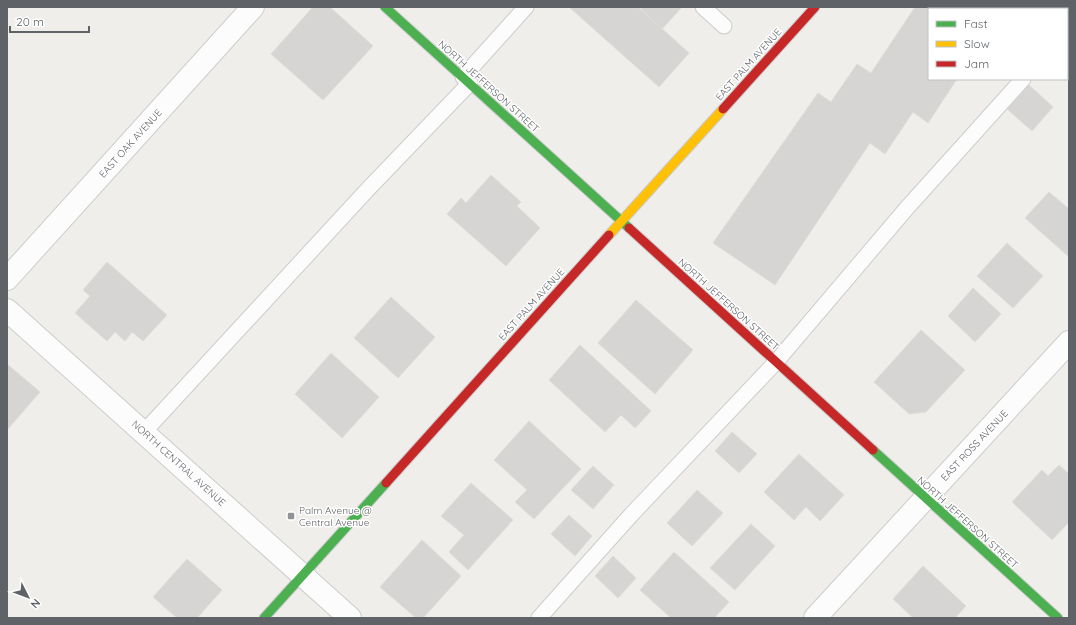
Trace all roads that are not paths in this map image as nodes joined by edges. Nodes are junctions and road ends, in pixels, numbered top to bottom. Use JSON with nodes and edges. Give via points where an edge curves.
{"nodes":[{"id":1,"x":253,"y":7,"type":"edge"},
{"id":2,"x":384,"y":7,"type":"edge"},
{"id":3,"x":526,"y":7,"type":"edge"},
{"id":4,"x":703,"y":7,"type":"edge"},
{"id":5,"x":815,"y":7,"type":"edge"},
{"id":6,"x":724,"y":26,"type":"dead end"},
{"id":7,"x":466,"y":80,"type":"junction"},
{"id":8,"x":1022,"y":80,"type":"edge"},
{"id":9,"x":621,"y":221,"type":"junction"},
{"id":10,"x":7,"y":279,"type":"edge"},
{"id":11,"x":7,"y":310,"type":"edge"},
{"id":12,"x":1069,"y":342,"type":"edge"},
{"id":13,"x":776,"y":362,"type":"junction"},
{"id":14,"x":144,"y":432,"type":"junction"},
{"id":15,"x":925,"y":498,"type":"junction"},
{"id":16,"x":303,"y":574,"type":"junction"},
{"id":17,"x":264,"y":618,"type":"edge"},
{"id":18,"x":350,"y":618,"type":"edge"},
{"id":19,"x":539,"y":618,"type":"edge"},
{"id":20,"x":815,"y":618,"type":"edge"},
{"id":21,"x":1058,"y":618,"type":"edge"}],
"edges":[{"from":1,"to":10,"type":"street","name":"EAST OAK AVENUE"},
{"from":2,"to":7,"type":"street","name":"NORTH JEFFERSON STREET"},
{"from":3,"to":7,"type":"lane"},
{"from":4,"to":6,"type":"lane"},
{"from":5,"to":9,"type":"street","name":"EAST PALM AVENUE"},
{"from":7,"to":9,"type":"street","name":"NORTH JEFFERSON STREET"},
{"from":7,"to":14,"type":"lane"},
{"from":8,"to":13,"type":"lane","via":[[906,209]]},
{"from":9,"to":13,"type":"street","name":"NORTH JEFFERSON STREET"},
{"from":9,"to":16,"type":"street","name":"EAST PALM AVENUE"},
{"from":11,"to":14,"type":"street","name":"NORTH CENTRAL AVENUE"},
{"from":12,"to":15,"type":"street","name":"EAST ROSS AVENUE"},
{"from":13,"to":15,"type":"street","name":"NORTH JEFFERSON STREET"},
{"from":13,"to":19,"type":"lane","via":[[636,510]]},
{"from":14,"to":16,"type":"street","name":"NORTH CENTRAL AVENUE"},
{"from":15,"to":20,"type":"street","name":"EAST ROSS AVENUE"},
{"from":15,"to":21,"type":"street","name":"NORTH JEFFERSON STREET"},
{"from":16,"to":17,"type":"street","name":"EAST PALM AVENUE"},
{"from":16,"to":18,"type":"street","name":"NORTH CENTRAL AVENUE"}]}
